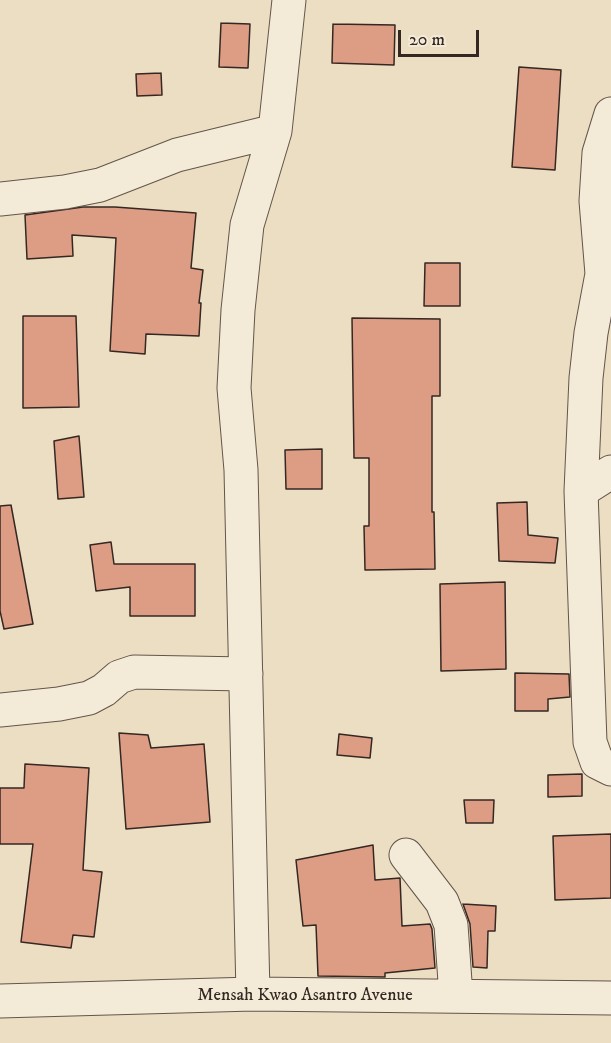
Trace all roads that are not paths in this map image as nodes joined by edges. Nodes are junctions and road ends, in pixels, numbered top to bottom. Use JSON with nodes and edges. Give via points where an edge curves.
{"nodes":[{"id":1,"x":289,"y":0,"type":"edge"},
{"id":2,"x":611,"y":114,"type":"edge"},
{"id":3,"x":275,"y":131,"type":"junction"},
{"id":4,"x":0,"y":198,"type":"edge"},
{"id":5,"x":611,"y":472,"type":"edge"},
{"id":6,"x":581,"y":490,"type":"junction"},
{"id":7,"x":246,"y":674,"type":"junction"},
{"id":8,"x":0,"y":710,"type":"edge"},
{"id":9,"x":611,"y":768,"type":"edge"},
{"id":10,"x":406,"y":855,"type":"dead end"},
{"id":11,"x":254,"y":993,"type":"junction"},
{"id":12,"x":456,"y":996,"type":"junction"},
{"id":13,"x":611,"y":998,"type":"edge"},
{"id":14,"x":0,"y":1001,"type":"edge"}],
"edges":[{"from":1,"to":3,"type":"street"},
{"from":2,"to":6,"type":"street","via":[[599,153],[596,201],[602,274],[586,378]]},
{"from":3,"to":4,"type":"street","via":[[177,155],[100,185]]},
{"from":3,"to":7,"type":"street","via":[[247,225],[237,321],[234,388],[241,470]]},
{"from":5,"to":6,"type":"street"},
{"from":6,"to":9,"type":"street","via":[[590,742],[597,762]]},
{"from":7,"to":8,"type":"street","via":[[134,672],[119,677],[89,698]]},
{"from":7,"to":11,"type":"street"},
{"from":10,"to":12,"type":"street","via":[[442,902],[451,925]]},
{"from":11,"to":12,"type":"street","name":"Mensah Kwao Asantro Avenue"},
{"from":11,"to":14,"type":"street","name":"Mensah Kwao Asantro Avenue"},
{"from":12,"to":13,"type":"street","name":"Mensah Kwao Asantro Avenue"}]}
